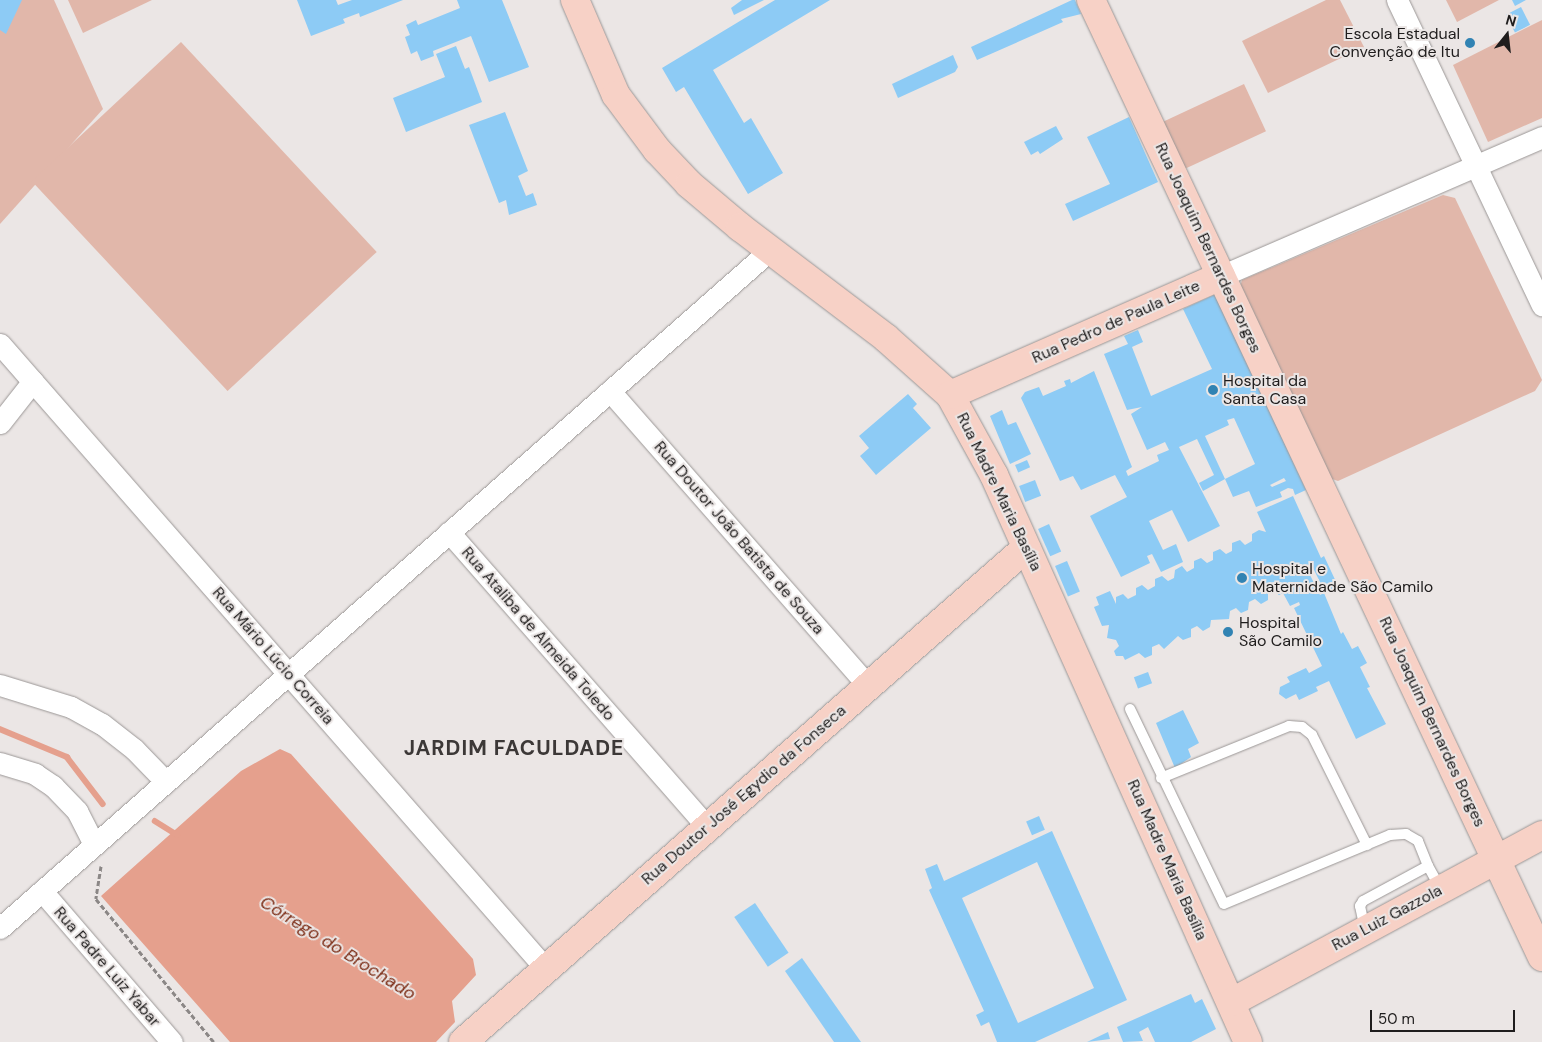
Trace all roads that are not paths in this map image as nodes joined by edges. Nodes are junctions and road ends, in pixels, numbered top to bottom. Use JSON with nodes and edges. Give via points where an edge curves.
{"nodes":[{"id":1,"x":575,"y":0,"type":"edge"},
{"id":2,"x":1091,"y":0,"type":"edge"},
{"id":3,"x":1397,"y":0,"type":"edge"},
{"id":4,"x":1542,"y":137,"type":"edge"},
{"id":5,"x":1476,"y":166,"type":"junction"},
{"id":6,"x":770,"y":250,"type":"junction"},
{"id":7,"x":1221,"y":276,"type":"junction"},
{"id":8,"x":1542,"y":305,"type":"edge"},
{"id":9,"x":0,"y":344,"type":"edge"},
{"id":10,"x":33,"y":381,"type":"junction"},
{"id":11,"x":610,"y":391,"type":"junction"},
{"id":12,"x":950,"y":395,"type":"junction"},
{"id":13,"x":0,"y":423,"type":"edge"},
{"id":14,"x":449,"y":532,"type":"junction"},
{"id":15,"x":1026,"y":548,"type":"junction"},
{"id":16,"x":288,"y":673,"type":"junction"},
{"id":17,"x":0,"y":685,"type":"edge"},
{"id":18,"x":868,"y":686,"type":"junction"},
{"id":19,"x":1130,"y":709,"type":"dead end"},
{"id":20,"x":0,"y":763,"type":"edge"},
{"id":21,"x":1161,"y":778,"type":"junction"},
{"id":22,"x":166,"y":782,"type":"junction"},
{"id":23,"x":707,"y":827,"type":"junction"},
{"id":24,"x":1542,"y":835,"type":"edge"},
{"id":25,"x":100,"y":839,"type":"junction"},
{"id":26,"x":1367,"y":845,"type":"junction"},
{"id":27,"x":1497,"y":859,"type":"junction"},
{"id":28,"x":1434,"y":878,"type":"junction"},
{"id":29,"x":42,"y":891,"type":"junction"},
{"id":30,"x":0,"y":928,"type":"edge"},
{"id":31,"x":1542,"y":957,"type":"edge"},
{"id":32,"x":546,"y":969,"type":"junction"},
{"id":33,"x":1232,"y":1002,"type":"junction"},
{"id":34,"x":172,"y":1042,"type":"edge"},
{"id":35,"x":463,"y":1042,"type":"edge"},
{"id":36,"x":1248,"y":1042,"type":"edge"}],
"edges":[{"from":1,"to":6,"type":"street","name":"Rua Madre Maria Basília","via":[[604,71],[640,128],[689,184]]},
{"from":2,"to":7,"type":"street","name":"Rua Joaquim Bernardes Borges"},
{"from":3,"to":5,"type":"street"},
{"from":4,"to":5,"type":"street","name":"Rua Pedro de Paula Leite"},
{"from":5,"to":7,"type":"street","name":"Rua Pedro de Paula Leite"},
{"from":5,"to":8,"type":"street"},
{"from":6,"to":11,"type":"street"},
{"from":6,"to":12,"type":"street","name":"Rua Madre Maria Basília","via":[[886,338]]},
{"from":7,"to":12,"type":"street","name":"Rua Pedro de Paula Leite"},
{"from":7,"to":27,"type":"street","name":"Rua Joaquim Bernardes Borges"},
{"from":9,"to":10,"type":"street","name":"Rua Mário Lúcio Correia"},
{"from":10,"to":13,"type":"street"},
{"from":10,"to":16,"type":"street","name":"Rua Mário Lúcio Correia"},
{"from":11,"to":14,"type":"street"},
{"from":11,"to":18,"type":"street","name":"Rua Doutor João Batista de Souza"},
{"from":12,"to":15,"type":"street","name":"Rua Madre Maria Basília","via":[[974,434]]},
{"from":14,"to":16,"type":"street"},
{"from":14,"to":23,"type":"street","name":"Rua Ataliba de Almeida Toledo"},
{"from":15,"to":18,"type":"street","name":"Rua Doutor José Egydio da Fonseca"},
{"from":15,"to":33,"type":"street","name":"Rua Madre Maria Basília"},
{"from":16,"to":22,"type":"street"},
{"from":16,"to":32,"type":"street","name":"Rua Mário Lúcio Correia"},
{"from":17,"to":22,"type":"street","via":[[71,707],[102,724],[134,749]]},
{"from":18,"to":23,"type":"street","name":"Rua Doutor José Egydio da Fonseca"},
{"from":19,"to":21,"type":"lane"},
{"from":20,"to":25,"type":"street","via":[[35,774],[63,795]]},
{"from":21,"to":26,"type":"lane","via":[[1290,726],[1302,727],[1312,734]]},
{"from":21,"to":26,"type":"lane","via":[[1224,904]]},
{"from":22,"to":25,"type":"street"},
{"from":23,"to":32,"type":"street","name":"Rua Doutor José Egydio da Fonseca"},
{"from":24,"to":27,"type":"street","name":"Rua Luiz Gazzola"},
{"from":25,"to":29,"type":"street"},
{"from":26,"to":28,"type":"lane","via":[[1390,835],[1406,834],[1418,842]]},
{"from":27,"to":28,"type":"street","name":"Rua Luiz Gazzola"},
{"from":27,"to":31,"type":"street","name":"Rua Joaquim Bernardes Borges"},
{"from":28,"to":33,"type":"street","name":"Rua Luiz Gazzola","via":[[1365,930]]},
{"from":29,"to":30,"type":"street"},
{"from":29,"to":34,"type":"street","name":"Rua Padre Luiz Yabar"},
{"from":32,"to":35,"type":"street","name":"Rua Doutor José Egydio da Fonseca"},
{"from":33,"to":36,"type":"street","name":"Rua Madre Maria Basília"}]}
